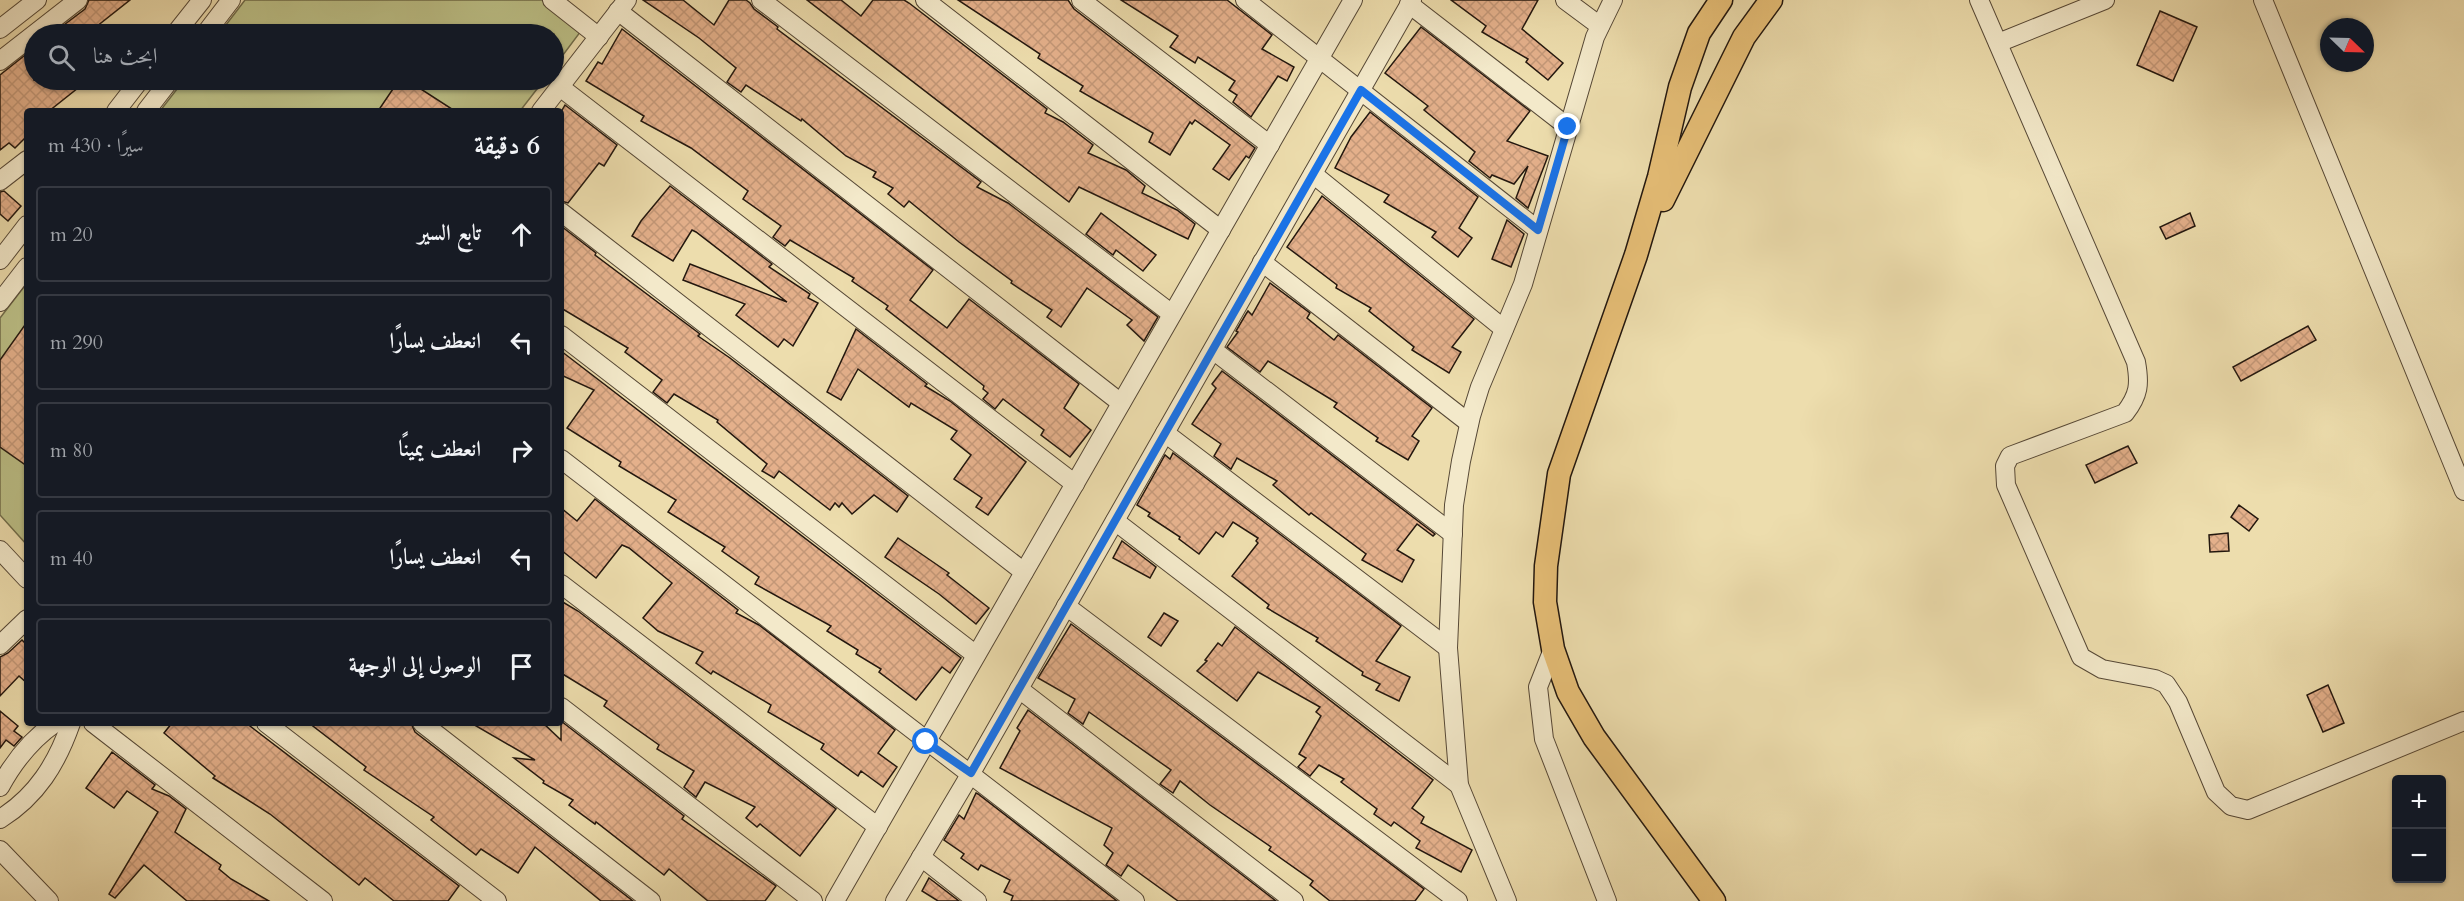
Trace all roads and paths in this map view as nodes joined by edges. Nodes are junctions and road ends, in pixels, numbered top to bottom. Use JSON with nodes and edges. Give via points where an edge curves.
{"nodes":[{"id":1,"x":37,"y":0,"type":"edge"},
{"id":2,"x":78,"y":0,"type":"edge"},
{"id":3,"x":202,"y":0,"type":"edge"},
{"id":4,"x":231,"y":0,"type":"edge"},
{"id":5,"x":552,"y":0,"type":"edge"},
{"id":6,"x":761,"y":0,"type":"edge"},
{"id":7,"x":925,"y":0,"type":"edge"},
{"id":8,"x":1081,"y":0,"type":"edge"},
{"id":9,"x":1245,"y":0,"type":"edge"},
{"id":10,"x":1353,"y":0,"type":"edge"},
{"id":11,"x":1565,"y":0,"type":"edge"},
{"id":12,"x":1613,"y":0,"type":"edge"},
{"id":13,"x":1721,"y":0,"type":"edge"},
{"id":14,"x":1771,"y":0,"type":"edge"},
{"id":15,"x":1979,"y":0,"type":"edge"},
{"id":16,"x":2105,"y":0,"type":"edge"},
{"id":17,"x":2263,"y":0,"type":"edge"},
{"id":18,"x":1411,"y":2,"type":"edge"},
{"id":19,"x":623,"y":6,"type":"edge"},
{"id":20,"x":47,"y":24,"type":"edge"},
{"id":21,"x":183,"y":24,"type":"edge"},
{"id":22,"x":213,"y":24,"type":"edge"},
{"id":23,"x":1600,"y":26,"type":"junction"},
{"id":24,"x":0,"y":29,"type":"edge"},
{"id":25,"x":599,"y":37,"type":"junction"},
{"id":26,"x":24,"y":42,"type":"edge"},
{"id":27,"x":1998,"y":43,"type":"junction"},
{"id":28,"x":1320,"y":58,"type":"junction"},
{"id":29,"x":0,"y":61,"type":"edge"},
{"id":30,"x":564,"y":82,"type":"edge"},
{"id":31,"x":132,"y":90,"type":"edge"},
{"id":32,"x":162,"y":90,"type":"edge"},
{"id":33,"x":558,"y":90,"type":"edge"},
{"id":34,"x":564,"y":90,"type":"edge"},
{"id":35,"x":1361,"y":90,"type":"junction"},
{"id":36,"x":118,"y":108,"type":"edge"},
{"id":37,"x":148,"y":108,"type":"edge"},
{"id":38,"x":544,"y":108,"type":"edge"},
{"id":39,"x":1568,"y":127,"type":"junction"},
{"id":40,"x":1270,"y":145,"type":"junction"},
{"id":41,"x":24,"y":162,"type":"edge"},
{"id":42,"x":1313,"y":174,"type":"junction"},
{"id":43,"x":0,"y":181,"type":"edge"},
{"id":44,"x":564,"y":214,"type":"edge"},
{"id":45,"x":24,"y":229,"type":"edge"},
{"id":46,"x":1221,"y":230,"type":"junction"},
{"id":47,"x":1538,"y":230,"type":"junction"},
{"id":48,"x":1636,"y":255,"type":"junction"},
{"id":49,"x":0,"y":260,"type":"edge"},
{"id":50,"x":1262,"y":262,"type":"junction"},
{"id":51,"x":24,"y":271,"type":"edge"},
{"id":52,"x":0,"y":302,"type":"edge"},
{"id":53,"x":1172,"y":314,"type":"junction"},
{"id":54,"x":1504,"y":329,"type":"junction"},
{"id":55,"x":564,"y":337,"type":"edge"},
{"id":56,"x":1213,"y":350,"type":"junction"},
{"id":57,"x":1122,"y":403,"type":"junction"},
{"id":58,"x":1469,"y":423,"type":"junction"},
{"id":59,"x":1165,"y":433,"type":"junction"},
{"id":60,"x":564,"y":461,"type":"edge"},
{"id":61,"x":1075,"y":484,"type":"junction"},
{"id":62,"x":2464,"y":491,"type":"edge"},
{"id":63,"x":1115,"y":520,"type":"junction"},
{"id":64,"x":1453,"y":534,"type":"junction"},
{"id":65,"x":0,"y":550,"type":"edge"},
{"id":66,"x":1024,"y":572,"type":"junction"},
{"id":67,"x":24,"y":576,"type":"edge"},
{"id":68,"x":564,"y":586,"type":"edge"},
{"id":69,"x":1066,"y":606,"type":"junction"},
{"id":70,"x":24,"y":622,"type":"edge"},
{"id":71,"x":0,"y":645,"type":"edge"},
{"id":72,"x":1448,"y":648,"type":"junction"},
{"id":73,"x":1553,"y":649,"type":"junction"},
{"id":74,"x":976,"y":655,"type":"junction"},
{"id":75,"x":1019,"y":689,"type":"junction"},
{"id":76,"x":564,"y":709,"type":"edge"},
{"id":77,"x":2464,"y":721,"type":"edge"},
{"id":78,"x":52,"y":726,"type":"edge"},
{"id":79,"x":70,"y":726,"type":"edge"},
{"id":80,"x":97,"y":726,"type":"edge"},
{"id":81,"x":270,"y":726,"type":"edge"},
{"id":82,"x":426,"y":726,"type":"edge"},
{"id":83,"x":926,"y":742,"type":"junction"},
{"id":84,"x":971,"y":773,"type":"junction"},
{"id":85,"x":1459,"y":785,"type":"junction"},
{"id":86,"x":0,"y":787,"type":"edge"},
{"id":87,"x":0,"y":819,"type":"edge"},
{"id":88,"x":878,"y":827,"type":"junction"},
{"id":89,"x":0,"y":850,"type":"edge"},
{"id":90,"x":921,"y":857,"type":"junction"},
{"id":91,"x":49,"y":901,"type":"edge"},
{"id":92,"x":323,"y":901,"type":"edge"},
{"id":93,"x":497,"y":901,"type":"edge"},
{"id":94,"x":651,"y":901,"type":"edge"},
{"id":95,"x":813,"y":901,"type":"edge"},
{"id":96,"x":835,"y":901,"type":"edge"},
{"id":97,"x":895,"y":901,"type":"edge"},
{"id":98,"x":977,"y":901,"type":"edge"},
{"id":99,"x":1135,"y":901,"type":"edge"},
{"id":100,"x":1293,"y":901,"type":"edge"},
{"id":101,"x":1458,"y":901,"type":"edge"},
{"id":102,"x":1507,"y":901,"type":"edge"},
{"id":103,"x":1607,"y":901,"type":"edge"},
{"id":104,"x":1714,"y":901,"type":"edge"}],
"edges":[{"from":1,"to":24,"type":"street"},
{"from":2,"to":20,"type":"street"},
{"from":3,"to":21,"type":"street"},
{"from":4,"to":22,"type":"street"},
{"from":5,"to":25,"type":"street"},
{"from":6,"to":53,"type":"street"},
{"from":7,"to":46,"type":"street"},
{"from":8,"to":40,"type":"street"},
{"from":9,"to":28,"type":"street"},
{"from":10,"to":28,"type":"street"},
{"from":11,"to":23,"type":"street"},
{"from":12,"to":23,"type":"street"},
{"from":13,"to":48,"type":"main road","via":[[1700,33],[1680,87]]},
{"from":14,"to":48,"type":"main road","via":[[1744,37]]},
{"from":15,"to":27,"type":"street"},
{"from":16,"to":27,"type":"street"},
{"from":17,"to":62,"type":"street"},
{"from":18,"to":35,"type":"street"},
{"from":18,"to":39,"type":"street"},
{"from":19,"to":25,"type":"street"},
{"from":19,"to":57,"type":"street"},
{"from":23,"to":39,"type":"street"},
{"from":25,"to":30,"type":"street"},
{"from":26,"to":29,"type":"street"},
{"from":27,"to":77,"type":"street","via":[[2136,362],[2139,382],[2135,401],[2125,413],[2010,456],[2005,466],[2006,485],[2081,657],[2102,669],[2166,684],[2178,702],[2216,792],[2231,806],[2248,810]]},
{"from":28,"to":35,"type":"street"},
{"from":28,"to":40,"type":"street"},
{"from":31,"to":36,"type":"street"},
{"from":32,"to":37,"type":"street"},
{"from":33,"to":38,"type":"street"},
{"from":34,"to":61,"type":"street"},
{"from":35,"to":42,"type":"street"},
{"from":35,"to":47,"type":"street"},
{"from":39,"to":47,"type":"street"},
{"from":40,"to":46,"type":"street"},
{"from":41,"to":43,"type":"street"},
{"from":42,"to":50,"type":"street"},
{"from":42,"to":54,"type":"street"},
{"from":44,"to":66,"type":"street"},
{"from":45,"to":49,"type":"street"},
{"from":46,"to":53,"type":"street"},
{"from":47,"to":54,"type":"street","via":[[1523,284]]},
{"from":48,"to":73,"type":"main road","via":[[1559,474],[1546,566],[1545,602]]},
{"from":50,"to":56,"type":"street"},
{"from":50,"to":58,"type":"street"},
{"from":51,"to":52,"type":"street"},
{"from":53,"to":57,"type":"street"},
{"from":54,"to":58,"type":"street"},
{"from":55,"to":74,"type":"street"},
{"from":56,"to":59,"type":"street"},
{"from":56,"to":64,"type":"street"},
{"from":57,"to":61,"type":"street"},
{"from":58,"to":64,"type":"street"},
{"from":59,"to":63,"type":"street"},
{"from":59,"to":72,"type":"street"},
{"from":60,"to":83,"type":"street"},
{"from":61,"to":66,"type":"street"},
{"from":63,"to":69,"type":"street"},
{"from":63,"to":85,"type":"street"},
{"from":64,"to":72,"type":"street"},
{"from":65,"to":67,"type":"street"},
{"from":66,"to":74,"type":"street"},
{"from":68,"to":88,"type":"street"},
{"from":69,"to":75,"type":"street"},
{"from":69,"to":101,"type":"street"},
{"from":70,"to":71,"type":"street"},
{"from":72,"to":85,"type":"street"},
{"from":73,"to":103,"type":"street","via":[[1538,687],[1544,739]]},
{"from":73,"to":104,"type":"main road","via":[[1568,692],[1594,737]]},
{"from":74,"to":83,"type":"street"},
{"from":75,"to":84,"type":"street"},
{"from":75,"to":100,"type":"street"},
{"from":76,"to":95,"type":"street"},
{"from":78,"to":86,"type":"street","via":[[27,748]]},
{"from":79,"to":87,"type":"street","via":[[50,770],[31,795]]},
{"from":80,"to":92,"type":"street"},
{"from":81,"to":93,"type":"street"},
{"from":82,"to":94,"type":"street"},
{"from":83,"to":84,"type":"street"},
{"from":83,"to":88,"type":"street"},
{"from":84,"to":90,"type":"street"},
{"from":84,"to":99,"type":"street"},
{"from":85,"to":102,"type":"street"},
{"from":88,"to":96,"type":"street"},
{"from":89,"to":91,"type":"street"},
{"from":90,"to":97,"type":"street"},
{"from":90,"to":98,"type":"street"}]}
